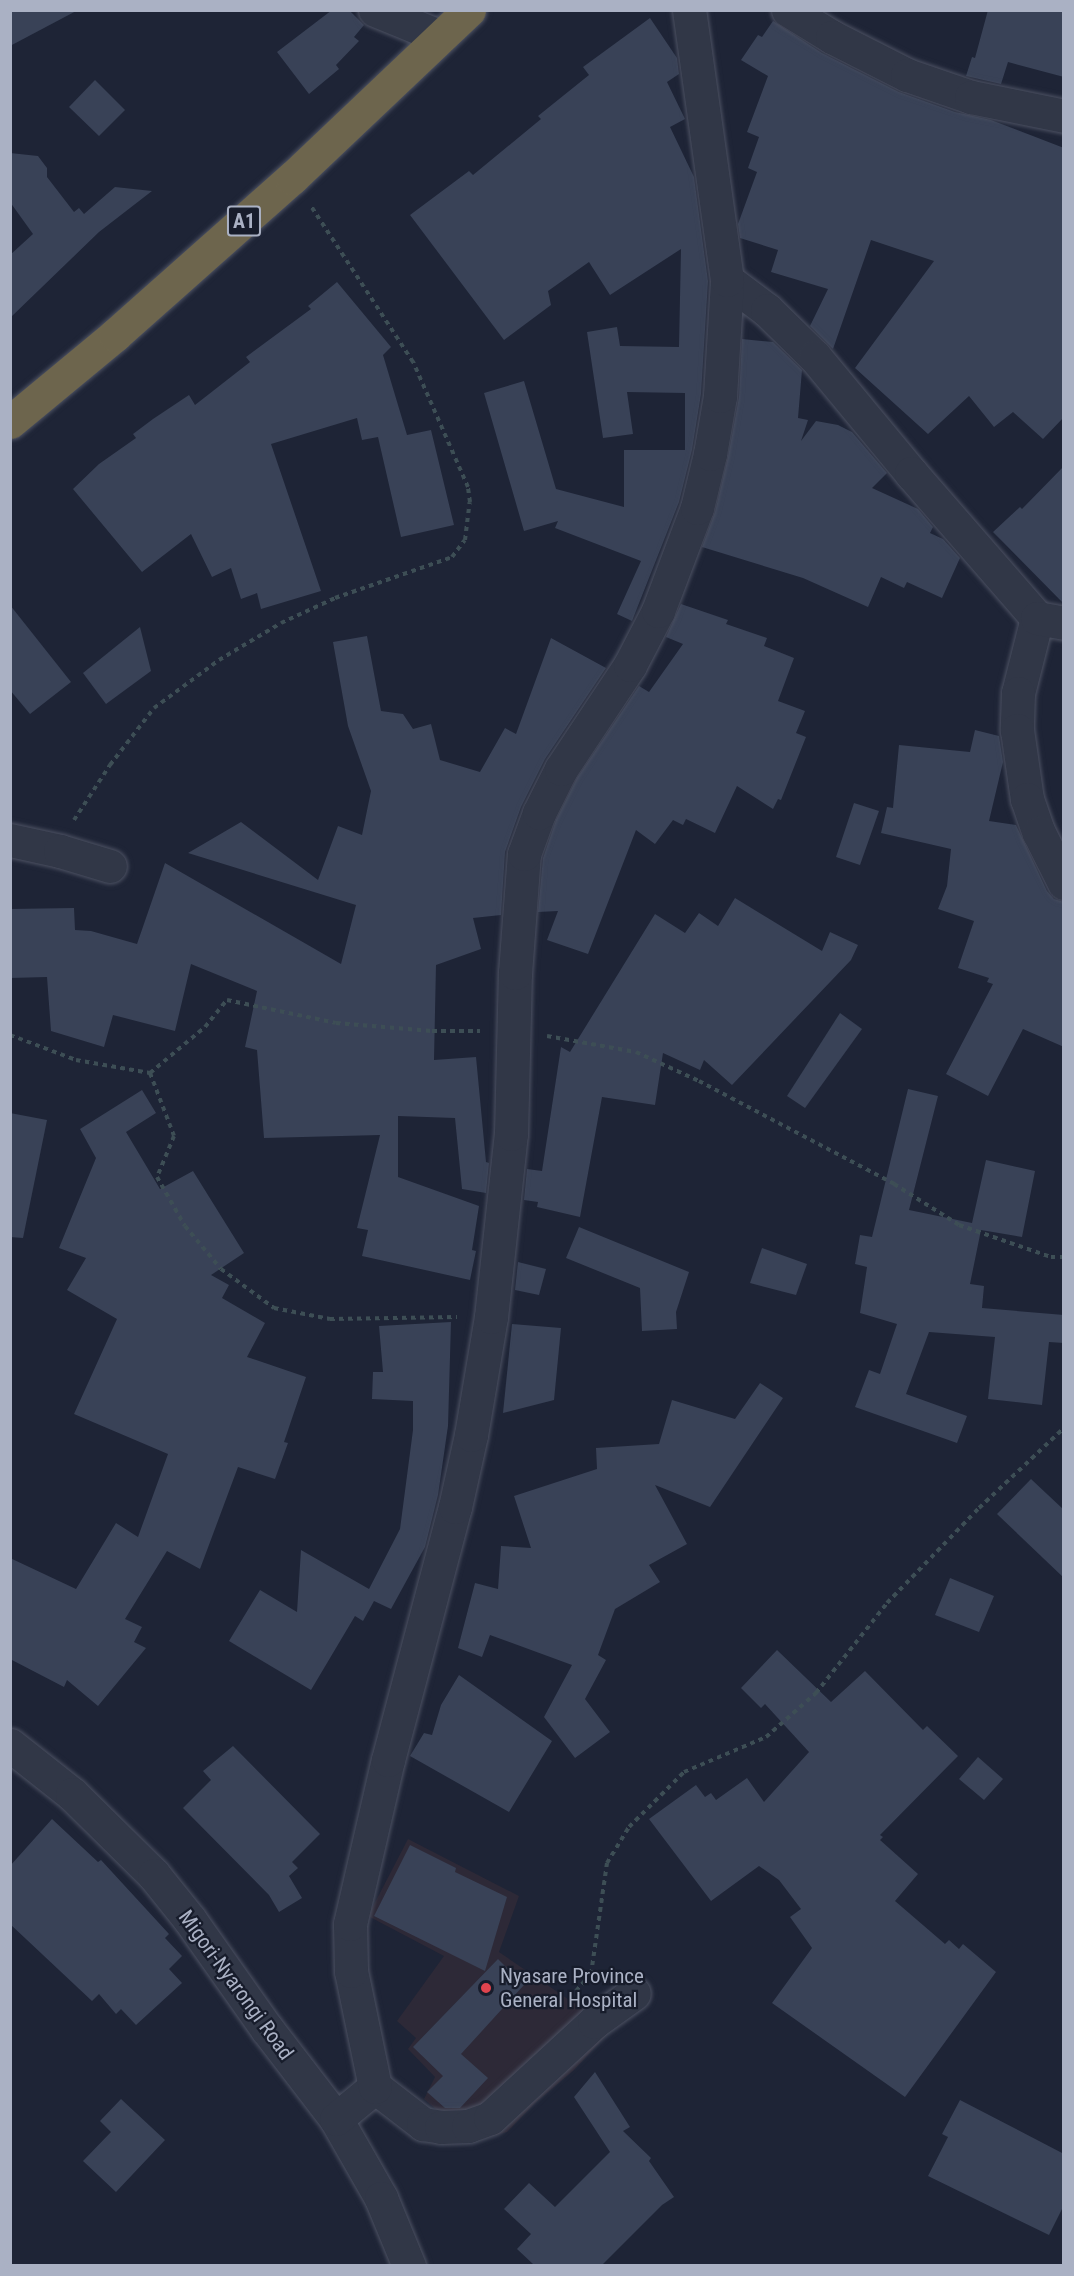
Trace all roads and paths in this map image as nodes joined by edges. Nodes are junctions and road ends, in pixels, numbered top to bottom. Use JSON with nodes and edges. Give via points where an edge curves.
{"nodes":[{"id":1,"x":375,"y":10,"type":"edge"},
{"id":2,"x":469,"y":10,"type":"edge"},
{"id":3,"x":689,"y":10,"type":"edge"},
{"id":4,"x":788,"y":10,"type":"edge"},
{"id":5,"x":441,"y":37,"type":"junction"},
{"id":6,"x":1064,"y":116,"type":"edge"},
{"id":7,"x":292,"y":178,"type":"junction"},
{"id":8,"x":727,"y":280,"type":"junction"},
{"id":9,"x":10,"y":422,"type":"edge"},
{"id":10,"x":1050,"y":620,"type":"edge"},
{"id":11,"x":10,"y":840,"type":"edge"},
{"id":12,"x":60,"y":851,"type":"junction"},
{"id":13,"x":110,"y":866,"type":"dead end"},
{"id":14,"x":1064,"y":883,"type":"edge"},
{"id":15,"x":514,"y":1030,"type":"junction"},
{"id":16,"x":10,"y":1035,"type":"edge"},
{"id":17,"x":150,"y":1073,"type":"junction"},
{"id":18,"x":1064,"y":1257,"type":"edge"},
{"id":19,"x":491,"y":1317,"type":"junction"},
{"id":20,"x":1064,"y":1428,"type":"edge"},
{"id":21,"x":10,"y":1745,"type":"edge"},
{"id":22,"x":634,"y":1993,"type":"dead end"},
{"id":23,"x":570,"y":1997,"type":"dead end"},
{"id":24,"x":375,"y":2088,"type":"junction"},
{"id":25,"x":336,"y":2119,"type":"junction"},
{"id":26,"x":409,"y":2265,"type":"edge"}],
"edges":[{"from":1,"to":5,"type":"street"},
{"from":2,"to":5,"type":"highway","number":"A1"},
{"from":3,"to":8,"type":"street"},
{"from":4,"to":6,"type":"street","via":[[907,75],[971,97]]},
{"from":5,"to":7,"type":"highway","number":"A1"},
{"from":7,"to":9,"type":"highway","number":"A1"},
{"from":7,"to":12,"type":"path","via":[[413,362],[468,486],[465,540],[452,557],[335,598],[281,623],[219,660],[154,708],[76,817]]},
{"from":8,"to":10,"type":"street","via":[[767,310],[815,357],[911,473]]},
{"from":8,"to":15,"type":"street","via":[[720,396],[697,508],[680,560],[630,665],[561,769],[524,854],[514,973]]},
{"from":10,"to":14,"type":"street","via":[[1018,693],[1017,730],[1027,799]]},
{"from":11,"to":12,"type":"street"},
{"from":12,"to":13,"type":"street"},
{"from":15,"to":17,"type":"path","via":[[432,1032],[336,1023],[227,1000],[205,1027]]},
{"from":15,"to":18,"type":"path","via":[[636,1052],[894,1184],[959,1225],[1051,1257]]},
{"from":15,"to":19,"type":"street","via":[[511,1134]]},
{"from":16,"to":17,"type":"path","via":[[76,1060]]},
{"from":17,"to":19,"type":"path","via":[[174,1136],[157,1177],[185,1226],[221,1269],[273,1308],[330,1319]]},
{"from":19,"to":24,"type":"street","via":[[455,1507],[350,1924],[351,1971]]},
{"from":20,"to":23,"type":"path","via":[[979,1508],[888,1603],[816,1693],[766,1737],[684,1772],[629,1827],[608,1863],[591,1974]]},
{"from":21,"to":25,"type":"street","name":"Migori-Nyarongi Road","via":[[72,1794],[154,1875]]},
{"from":22,"to":24,"type":"street","via":[[594,2022],[489,2118],[468,2126],[423,2124]]},
{"from":24,"to":25,"type":"street"},
{"from":25,"to":26,"type":"street","name":"Migori-Nyarongi Road","via":[[381,2198]]}]}
